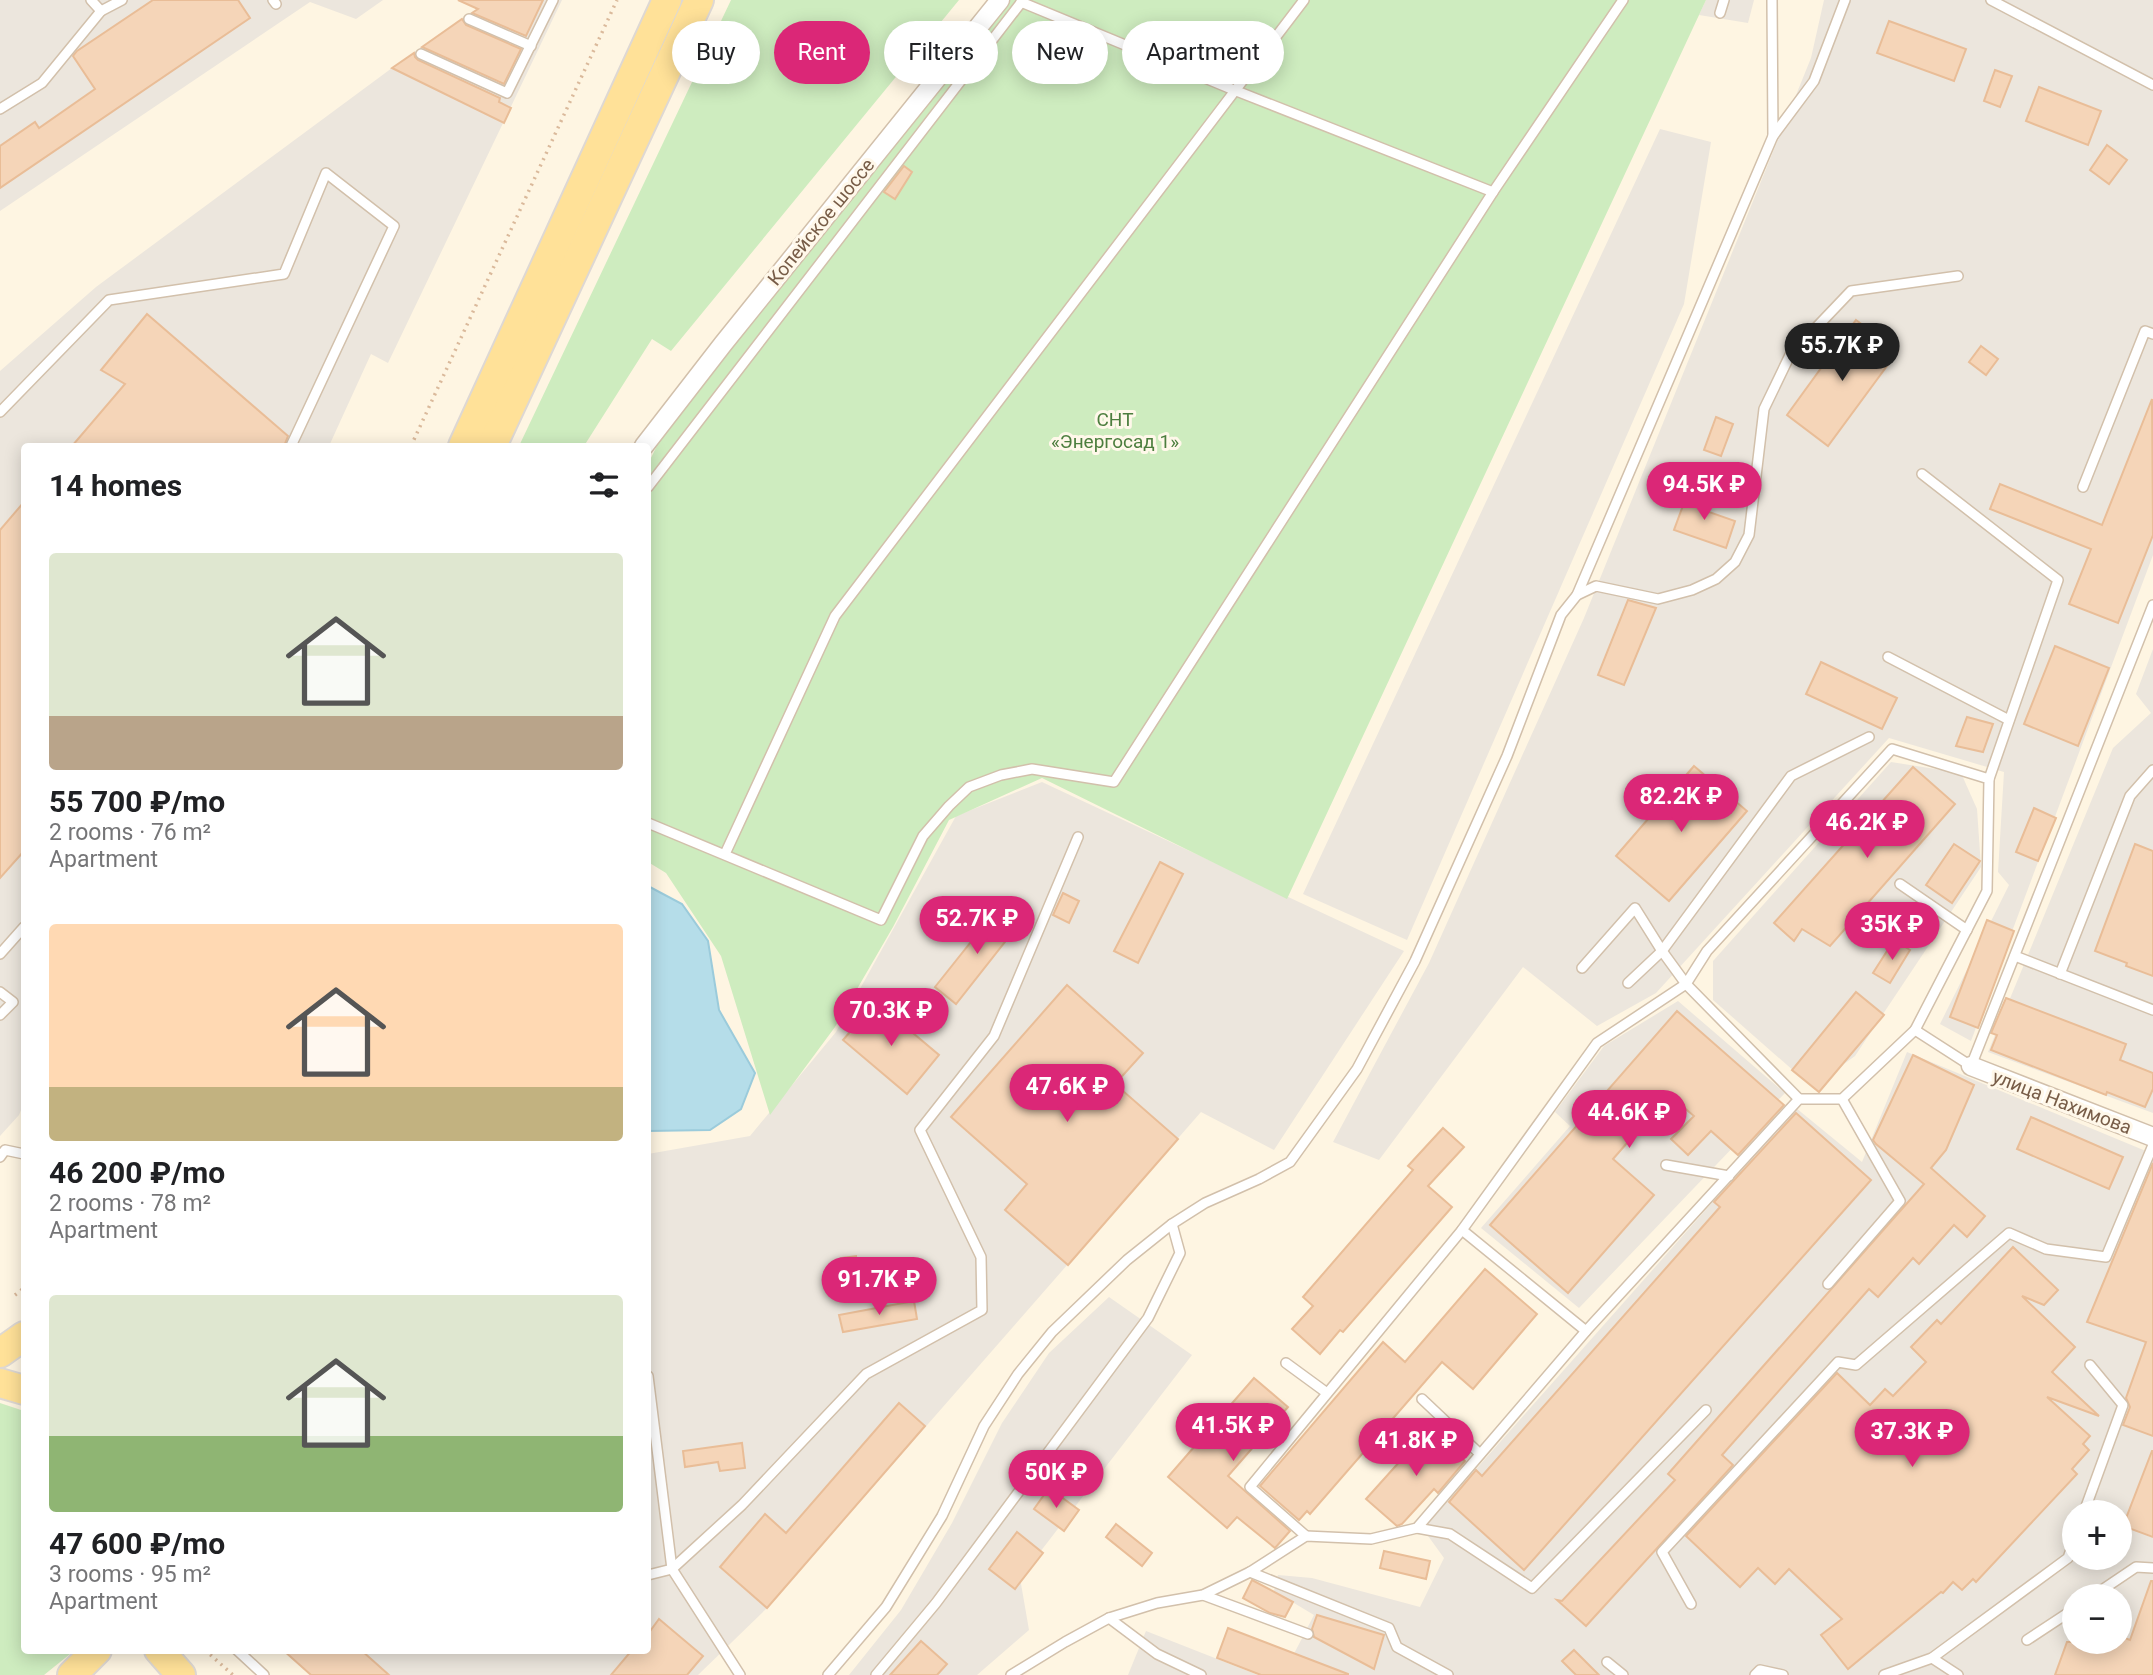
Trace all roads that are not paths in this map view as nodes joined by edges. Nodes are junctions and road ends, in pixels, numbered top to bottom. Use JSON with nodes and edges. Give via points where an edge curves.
{"nodes":[{"id":1,"x":91,"y":0,"type":"edge"},
{"id":2,"x":122,"y":0,"type":"edge"},
{"id":3,"x":553,"y":0,"type":"edge"},
{"id":4,"x":667,"y":0,"type":"edge"},
{"id":5,"x":699,"y":0,"type":"edge"},
{"id":6,"x":1000,"y":0,"type":"edge"},
{"id":7,"x":1304,"y":0,"type":"edge"},
{"id":8,"x":1623,"y":0,"type":"edge"},
{"id":9,"x":1724,"y":0,"type":"edge"},
{"id":10,"x":1772,"y":0,"type":"edge"},
{"id":11,"x":1845,"y":0,"type":"edge"},
{"id":12,"x":1992,"y":0,"type":"edge"},
{"id":13,"x":1022,"y":1,"type":"edge"},
{"id":14,"x":102,"y":11,"type":"junction"},
{"id":15,"x":1720,"y":13,"type":"dead end"},
{"id":16,"x":469,"y":19,"type":"dead end"},
{"id":17,"x":531,"y":46,"type":"junction"},
{"id":18,"x":421,"y":54,"type":"dead end"},
{"id":19,"x":2153,"y":85,"type":"edge"},
{"id":20,"x":1234,"y":90,"type":"junction"},
{"id":21,"x":0,"y":108,"type":"edge"},
{"id":22,"x":1773,"y":136,"type":"junction"},
{"id":23,"x":1493,"y":192,"type":"junction"},
{"id":24,"x":1958,"y":276,"type":"dead end"},
{"id":25,"x":2153,"y":334,"type":"edge"},
{"id":26,"x":0,"y":412,"type":"edge"},
{"id":27,"x":292,"y":443,"type":"edge"},
{"id":28,"x":464,"y":443,"type":"edge"},
{"id":29,"x":493,"y":443,"type":"edge"},
{"id":30,"x":646,"y":443,"type":"edge"},
{"id":31,"x":1922,"y":474,"type":"dead end"},
{"id":32,"x":651,"y":482,"type":"edge"},
{"id":33,"x":2083,"y":487,"type":"dead end"},
{"id":34,"x":1577,"y":595,"type":"junction"},
{"id":35,"x":2153,"y":605,"type":"edge"},
{"id":36,"x":1888,"y":657,"type":"dead end"},
{"id":37,"x":2009,"y":720,"type":"junction"},
{"id":38,"x":1869,"y":737,"type":"dead end"},
{"id":39,"x":2153,"y":770,"type":"edge"},
{"id":40,"x":1989,"y":779,"type":"junction"},
{"id":41,"x":651,"y":823,"type":"edge"},
{"id":42,"x":1079,"y":837,"type":"dead end"},
{"id":43,"x":725,"y":854,"type":"junction"},
{"id":44,"x":1900,"y":884,"type":"dead end"},
{"id":45,"x":21,"y":930,"type":"edge"},
{"id":46,"x":1967,"y":930,"type":"junction"},
{"id":47,"x":1662,"y":951,"type":"junction"},
{"id":48,"x":0,"y":954,"type":"edge"},
{"id":49,"x":2014,"y":956,"type":"junction"},
{"id":50,"x":1582,"y":968,"type":"dead end"},
{"id":51,"x":2060,"y":974,"type":"junction"},
{"id":52,"x":1628,"y":982,"type":"dead end"},
{"id":53,"x":1686,"y":984,"type":"junction"},
{"id":54,"x":0,"y":992,"type":"edge"},
{"id":55,"x":2153,"y":1010,"type":"edge"},
{"id":56,"x":0,"y":1016,"type":"edge"},
{"id":57,"x":1915,"y":1030,"type":"junction"},
{"id":58,"x":1971,"y":1066,"type":"junction"},
{"id":59,"x":1799,"y":1099,"type":"junction"},
{"id":60,"x":1842,"y":1099,"type":"junction"},
{"id":61,"x":2153,"y":1137,"type":"edge"},
{"id":62,"x":2153,"y":1145,"type":"edge"},
{"id":63,"x":21,"y":1153,"type":"edge"},
{"id":64,"x":0,"y":1157,"type":"edge"},
{"id":65,"x":1666,"y":1165,"type":"dead end"},
{"id":66,"x":1729,"y":1176,"type":"junction"},
{"id":67,"x":1172,"y":1224,"type":"junction"},
{"id":68,"x":1462,"y":1230,"type":"junction"},
{"id":69,"x":1828,"y":1284,"type":"dead end"},
{"id":70,"x":1587,"y":1331,"type":"junction"},
{"id":71,"x":21,"y":1338,"type":"edge"},
{"id":72,"x":0,"y":1353,"type":"edge"},
{"id":73,"x":1286,"y":1363,"type":"dead end"},
{"id":74,"x":2090,"y":1365,"type":"dead end"},
{"id":75,"x":0,"y":1383,"type":"edge"},
{"id":76,"x":21,"y":1389,"type":"edge"},
{"id":77,"x":1327,"y":1393,"type":"junction"},
{"id":78,"x":1422,"y":1399,"type":"dead end"},
{"id":79,"x":651,"y":1400,"type":"edge"},
{"id":80,"x":1706,"y":1410,"type":"dead end"},
{"id":81,"x":1480,"y":1454,"type":"junction"},
{"id":82,"x":2088,"y":1500,"type":"edge"},
{"id":83,"x":1417,"y":1528,"type":"junction"},
{"id":84,"x":1306,"y":1536,"type":"junction"},
{"id":85,"x":2062,"y":1562,"type":"edge"},
{"id":86,"x":2153,"y":1568,"type":"edge"},
{"id":87,"x":672,"y":1569,"type":"junction"},
{"id":88,"x":1250,"y":1572,"type":"junction"},
{"id":89,"x":651,"y":1574,"type":"edge"},
{"id":90,"x":2110,"y":1584,"type":"edge"},
{"id":91,"x":1203,"y":1595,"type":"junction"},
{"id":92,"x":1691,"y":1604,"type":"dead end"},
{"id":93,"x":2062,"y":1617,"type":"edge"},
{"id":94,"x":1109,"y":1618,"type":"junction"},
{"id":95,"x":1308,"y":1634,"type":"dead end"},
{"id":96,"x":2027,"y":1640,"type":"dead end"},
{"id":97,"x":93,"y":1654,"type":"edge"},
{"id":98,"x":163,"y":1654,"type":"edge"},
{"id":99,"x":241,"y":1654,"type":"edge"},
{"id":100,"x":1932,"y":1658,"type":"junction"},
{"id":101,"x":1607,"y":1662,"type":"dead end"},
{"id":102,"x":72,"y":1675,"type":"edge"},
{"id":103,"x":181,"y":1675,"type":"edge"},
{"id":104,"x":264,"y":1675,"type":"edge"},
{"id":105,"x":740,"y":1675,"type":"edge"},
{"id":106,"x":828,"y":1675,"type":"edge"},
{"id":107,"x":876,"y":1675,"type":"edge"},
{"id":108,"x":1011,"y":1675,"type":"edge"},
{"id":109,"x":1201,"y":1675,"type":"edge"},
{"id":110,"x":1448,"y":1675,"type":"edge"},
{"id":111,"x":1623,"y":1675,"type":"edge"},
{"id":112,"x":1755,"y":1675,"type":"edge"},
{"id":113,"x":1783,"y":1675,"type":"edge"},
{"id":114,"x":1884,"y":1675,"type":"edge"},
{"id":115,"x":1958,"y":1675,"type":"edge"}],
"edges":[{"from":1,"to":14,"type":"lane"},
{"from":2,"to":14,"type":"lane"},
{"from":3,"to":17,"type":"lane"},
{"from":4,"to":28,"type":"main road"},
{"from":5,"to":29,"type":"main road"},
{"from":6,"to":30,"type":"street","name":"Копейское шоссе"},
{"from":7,"to":20,"type":"lane"},
{"from":8,"to":23,"type":"lane"},
{"from":9,"to":15,"type":"lane"},
{"from":10,"to":22,"type":"lane"},
{"from":11,"to":22,"type":"lane","via":[[1814,81]]},
{"from":12,"to":19,"type":"lane"},
{"from":13,"to":20,"type":"lane"},
{"from":13,"to":32,"type":"lane"},
{"from":14,"to":21,"type":"lane","via":[[42,83]]},
{"from":16,"to":17,"type":"lane"},
{"from":17,"to":18,"type":"lane","via":[[507,93]]},
{"from":20,"to":23,"type":"lane"},
{"from":20,"to":43,"type":"lane","via":[[835,616]]},
{"from":22,"to":34,"type":"lane"},
{"from":23,"to":43,"type":"lane","via":[[1114,782],[1032,769],[969,787],[923,836],[881,920]]},
{"from":24,"to":34,"type":"lane","via":[[1851,291],[1790,355],[1764,409],[1749,535],[1735,562],[1716,579],[1658,599],[1596,586]]},
{"from":25,"to":33,"type":"lane","via":[[2145,331]]},
{"from":26,"to":27,"type":"lane","via":[[109,300],[284,274],[326,173],[394,226]]},
{"from":31,"to":37,"type":"lane","via":[[2058,580]]},
{"from":34,"to":67,"type":"lane","via":[[1562,615],[1507,757],[1415,961],[1357,1069],[1290,1162]]},
{"from":35,"to":49,"type":"lane"},
{"from":36,"to":37,"type":"lane"},
{"from":37,"to":40,"type":"lane"},
{"from":38,"to":47,"type":"lane","via":[[1791,776]]},
{"from":39,"to":51,"type":"lane","via":[[2130,796]]},
{"from":40,"to":46,"type":"lane","via":[[1987,891]]},
{"from":40,"to":53,"type":"lane","via":[[1892,749],[1707,951]]},
{"from":41,"to":43,"type":"lane"},
{"from":42,"to":87,"type":"lane","via":[[994,1036],[920,1130],[981,1257],[982,1310],[866,1374],[742,1505]]},
{"from":44,"to":46,"type":"lane"},
{"from":45,"to":48,"type":"lane"},
{"from":46,"to":57,"type":"lane"},
{"from":47,"to":50,"type":"lane","via":[[1635,908]]},
{"from":47,"to":52,"type":"lane"},
{"from":47,"to":53,"type":"lane"},
{"from":49,"to":51,"type":"lane"},
{"from":49,"to":58,"type":"lane"},
{"from":51,"to":55,"type":"lane"},
{"from":53,"to":59,"type":"lane"},
{"from":53,"to":68,"type":"lane","via":[[1597,1043]]},
{"from":54,"to":56,"type":"lane","via":[[13,1002]]},
{"from":57,"to":58,"type":"lane"},
{"from":57,"to":60,"type":"lane"},
{"from":58,"to":61,"type":"street","name":"улица Нахимова"},
{"from":59,"to":60,"type":"lane"},
{"from":59,"to":66,"type":"lane"},
{"from":60,"to":69,"type":"lane","via":[[1900,1201]]},
{"from":62,"to":92,"type":"lane","via":[[2106,1256],[2046,1249],[2009,1233],[1856,1366],[1838,1362],[1662,1552]]},
{"from":63,"to":64,"type":"lane","via":[[5,1150]]},
{"from":65,"to":66,"type":"lane"},
{"from":66,"to":70,"type":"lane"},
{"from":67,"to":106,"type":"lane","via":[[1052,1332],[1018,1374],[984,1426],[942,1516],[886,1607]]},
{"from":67,"to":107,"type":"lane","via":[[1180,1253],[1148,1318],[936,1603]]},
{"from":68,"to":70,"type":"lane"},
{"from":68,"to":77,"type":"lane"},
{"from":70,"to":81,"type":"lane"},
{"from":71,"to":72,"type":"main road"},
{"from":73,"to":77,"type":"lane"},
{"from":74,"to":82,"type":"lane","via":[[2123,1405]]},
{"from":75,"to":76,"type":"main road"},
{"from":77,"to":84,"type":"lane","via":[[1250,1486]]},
{"from":78,"to":81,"type":"lane"},
{"from":79,"to":87,"type":"lane"},
{"from":80,"to":83,"type":"lane","via":[[1532,1588],[1450,1534]]},
{"from":81,"to":83,"type":"lane"},
{"from":83,"to":84,"type":"lane","via":[[1371,1539]]},
{"from":84,"to":88,"type":"lane"},
{"from":85,"to":100,"type":"lane"},
{"from":86,"to":90,"type":"lane","via":[[2136,1567]]},
{"from":87,"to":89,"type":"lane"},
{"from":87,"to":105,"type":"lane"},
{"from":88,"to":91,"type":"lane"},
{"from":88,"to":110,"type":"lane","via":[[1388,1628],[1397,1647]]},
{"from":91,"to":94,"type":"lane"},
{"from":91,"to":95,"type":"lane"},
{"from":93,"to":96,"type":"lane"},
{"from":94,"to":108,"type":"lane"},
{"from":94,"to":109,"type":"lane","via":[[1157,1654]]},
{"from":97,"to":102,"type":"main road"},
{"from":98,"to":103,"type":"main road"},
{"from":99,"to":104,"type":"lane"},
{"from":100,"to":114,"type":"lane"},
{"from":100,"to":115,"type":"lane"},
{"from":101,"to":111,"type":"lane"},
{"from":112,"to":113,"type":"lane","via":[[1760,1670]]}]}
